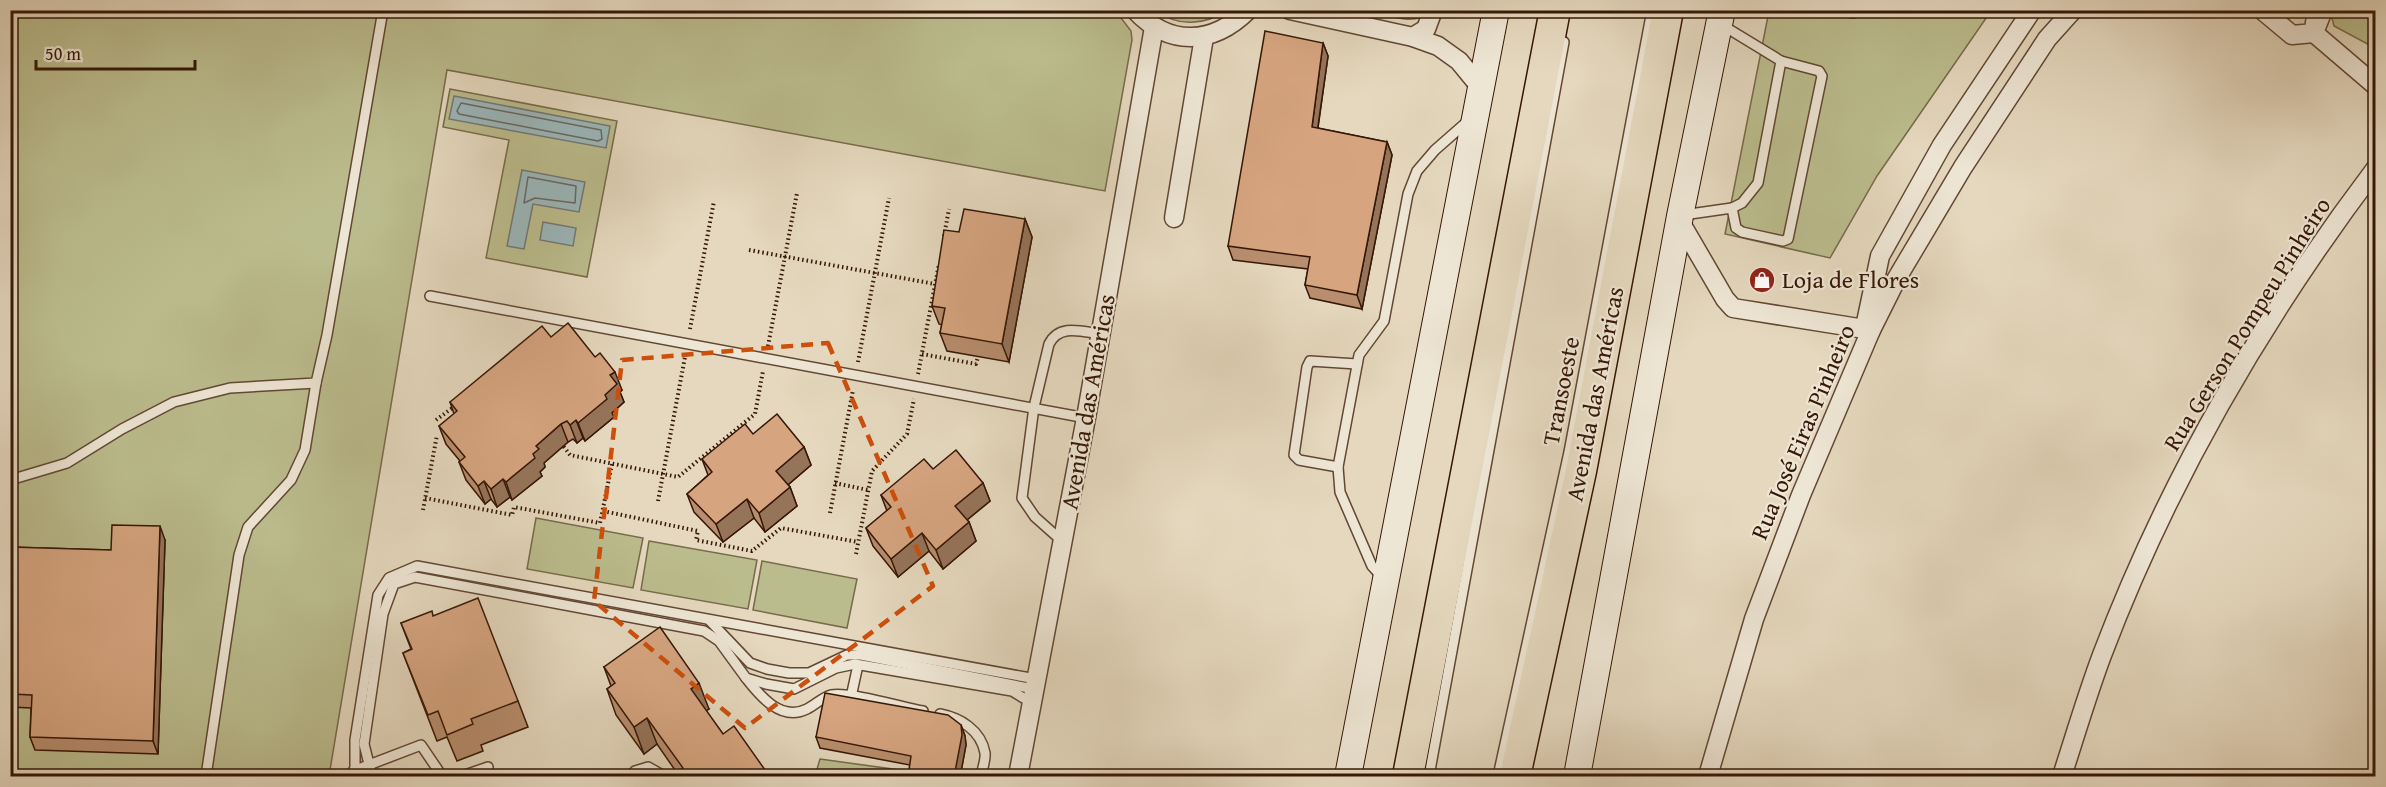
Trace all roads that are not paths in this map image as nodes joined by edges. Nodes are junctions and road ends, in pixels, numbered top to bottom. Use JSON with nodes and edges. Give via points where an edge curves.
{"nodes":[{"id":1,"x":382,"y":10,"type":"edge"},
{"id":2,"x":1135,"y":10,"type":"edge"},
{"id":3,"x":1248,"y":10,"type":"edge"},
{"id":4,"x":1290,"y":10,"type":"edge"},
{"id":5,"x":1433,"y":10,"type":"edge"},
{"id":6,"x":1496,"y":10,"type":"edge"},
{"id":7,"x":1652,"y":10,"type":"edge"},
{"id":8,"x":1668,"y":10,"type":"edge"},
{"id":9,"x":1834,"y":10,"type":"edge"},
{"id":10,"x":1857,"y":10,"type":"edge"},
{"id":11,"x":2032,"y":10,"type":"edge"},
{"id":12,"x":2073,"y":10,"type":"edge"},
{"id":13,"x":2262,"y":10,"type":"edge"},
{"id":14,"x":2316,"y":10,"type":"edge"},
{"id":15,"x":2323,"y":10,"type":"edge"},
{"id":16,"x":1721,"y":17,"type":"edge"},
{"id":17,"x":1560,"y":22,"type":"edge"},
{"id":18,"x":1154,"y":27,"type":"junction"},
{"id":19,"x":2314,"y":33,"type":"junction"},
{"id":20,"x":1204,"y":37,"type":"junction"},
{"id":21,"x":1413,"y":37,"type":"junction"},
{"id":22,"x":1781,"y":62,"type":"junction"},
{"id":23,"x":2376,"y":86,"type":"edge"},
{"id":24,"x":1479,"y":101,"type":"junction"},
{"id":25,"x":2376,"y":168,"type":"edge"},
{"id":26,"x":1732,"y":208,"type":"junction"},
{"id":27,"x":1174,"y":218,"type":"dead end"},
{"id":28,"x":1680,"y":218,"type":"junction"},
{"id":29,"x":430,"y":296,"type":"dead end"},
{"id":30,"x":1868,"y":328,"type":"junction"},
{"id":31,"x":1100,"y":334,"type":"junction"},
{"id":32,"x":1358,"y":364,"type":"junction"},
{"id":33,"x":316,"y":383,"type":"junction"},
{"id":34,"x":1034,"y":407,"type":"junction"},
{"id":35,"x":1086,"y":418,"type":"junction"},
{"id":36,"x":1338,"y":467,"type":"junction"},
{"id":37,"x":10,"y":480,"type":"edge"},
{"id":38,"x":1063,"y":541,"type":"junction"},
{"id":39,"x":1386,"y":581,"type":"junction"},
{"id":40,"x":709,"y":620,"type":"junction"},
{"id":41,"x":858,"y":665,"type":"junction"},
{"id":42,"x":747,"y":678,"type":"junction"},
{"id":43,"x":1034,"y":690,"type":"junction"},
{"id":44,"x":851,"y":697,"type":"junction"},
{"id":45,"x":369,"y":766,"type":"junction"},
{"id":46,"x":488,"y":767,"type":"dead end"},
{"id":47,"x":354,"y":774,"type":"edge"},
{"id":48,"x":206,"y":777,"type":"edge"},
{"id":49,"x":372,"y":777,"type":"edge"},
{"id":50,"x":442,"y":777,"type":"edge"},
{"id":51,"x":462,"y":777,"type":"edge"},
{"id":52,"x":630,"y":777,"type":"edge"},
{"id":53,"x":664,"y":777,"type":"edge"},
{"id":54,"x":981,"y":777,"type":"edge"},
{"id":55,"x":1018,"y":777,"type":"edge"},
{"id":56,"x":1348,"y":777,"type":"edge"},
{"id":57,"x":1408,"y":777,"type":"edge"},
{"id":58,"x":1429,"y":777,"type":"edge"},
{"id":59,"x":1498,"y":777,"type":"edge"},
{"id":60,"x":1515,"y":777,"type":"edge"},
{"id":61,"x":1577,"y":777,"type":"edge"},
{"id":62,"x":1708,"y":777,"type":"edge"},
{"id":63,"x":2062,"y":777,"type":"edge"}],
"edges":[{"from":1,"to":33,"type":"lane"},
{"from":2,"to":18,"type":"street"},
{"from":3,"to":20,"type":"street","via":[[1228,27]]},
{"from":4,"to":21,"type":"street"},
{"from":5,"to":21,"type":"street","via":[[1425,29]]},
{"from":6,"to":24,"type":"main road"},
{"from":7,"to":59,"type":"lane","name":"Transoeste","via":[[1569,452]]},
{"from":8,"to":60,"type":"highway","name":"Avenida das Américas","via":[[1581,471]]},
{"from":9,"to":10,"type":"lane"},
{"from":11,"to":30,"type":"street","via":[[1942,145],[1880,256]]},
{"from":12,"to":30,"type":"street","name":"Rua José Eiras Pinheiro","via":[[2047,39],[1963,166]]},
{"from":13,"to":19,"type":"street","via":[[2292,35]]},
{"from":14,"to":19,"type":"street"},
{"from":15,"to":19,"type":"street"},
{"from":16,"to":22,"type":"lane"},
{"from":16,"to":28,"type":"main road"},
{"from":17,"to":57,"type":"highway"},
{"from":17,"to":58,"type":"lane"},
{"from":18,"to":20,"type":"street","via":[[1170,35]]},
{"from":18,"to":31,"type":"street","name":"Avenida das Américas"},
{"from":19,"to":23,"type":"street"},
{"from":20,"to":27,"type":"street"},
{"from":21,"to":24,"type":"street","via":[[1438,46],[1459,61]]},
{"from":22,"to":26,"type":"lane","via":[[1758,183],[1742,203]]},
{"from":22,"to":26,"type":"lane","via":[[1819,70],[1822,76],[1788,239],[1742,232],[1736,228]]},
{"from":24,"to":32,"type":"lane","via":[[1417,171],[1408,194],[1384,321],[1359,355]]},
{"from":24,"to":39,"type":"main road"},
{"from":25,"to":63,"type":"street","name":"Rua Gerson Pompeu Pinheiro","via":[[2320,241],[2184,471],[2102,655]]},
{"from":26,"to":28,"type":"lane"},
{"from":28,"to":30,"type":"street","via":[[1733,308]]},
{"from":28,"to":61,"type":"main road"},
{"from":29,"to":34,"type":"lane"},
{"from":30,"to":62,"type":"street","name":"Rua José Eiras Pinheiro","via":[[1754,620]]},
{"from":31,"to":34,"type":"lane","via":[[1072,330],[1053,336]]},
{"from":31,"to":35,"type":"street","name":"Avenida das Américas"},
{"from":32,"to":36,"type":"lane"},
{"from":32,"to":36,"type":"lane","via":[[1317,359],[1307,367],[1294,456]]},
{"from":33,"to":37,"type":"lane","via":[[230,388],[174,402],[67,463]]},
{"from":33,"to":48,"type":"lane","via":[[305,450],[291,480],[248,527],[239,555]]},
{"from":34,"to":35,"type":"lane"},
{"from":34,"to":38,"type":"lane","via":[[1022,498],[1035,517]]},
{"from":35,"to":38,"type":"street","name":"Avenida das Américas"},
{"from":36,"to":39,"type":"lane","via":[[1340,492],[1372,566]]},
{"from":38,"to":43,"type":"street","name":"Avenida das Américas"},
{"from":39,"to":56,"type":"main road"},
{"from":40,"to":43,"type":"lane"},
{"from":40,"to":43,"type":"lane","via":[[750,663],[789,674],[809,673],[847,656],[861,655]]},
{"from":40,"to":47,"type":"lane","via":[[417,566],[402,571],[389,578],[378,596],[355,740]]},
{"from":41,"to":42,"type":"lane","via":[[836,668],[794,689]]},
{"from":41,"to":43,"type":"lane","via":[[1012,691]]},
{"from":41,"to":44,"type":"lane"},
{"from":42,"to":44,"type":"lane","via":[[766,702],[790,712],[800,712],[831,695]]},
{"from":42,"to":45,"type":"lane","via":[[719,641],[705,631],[415,577],[394,584],[383,614],[364,744]]},
{"from":43,"to":55,"type":"street","name":"Avenida das Américas"},
{"from":44,"to":54,"type":"lane","via":[[958,718],[986,753]]},
{"from":45,"to":47,"type":"lane"},
{"from":45,"to":49,"type":"lane"},
{"from":45,"to":50,"type":"lane","via":[[421,745]]},
{"from":46,"to":51,"type":"lane"},
{"from":52,"to":53,"type":"lane","via":[[648,767]]}]}
